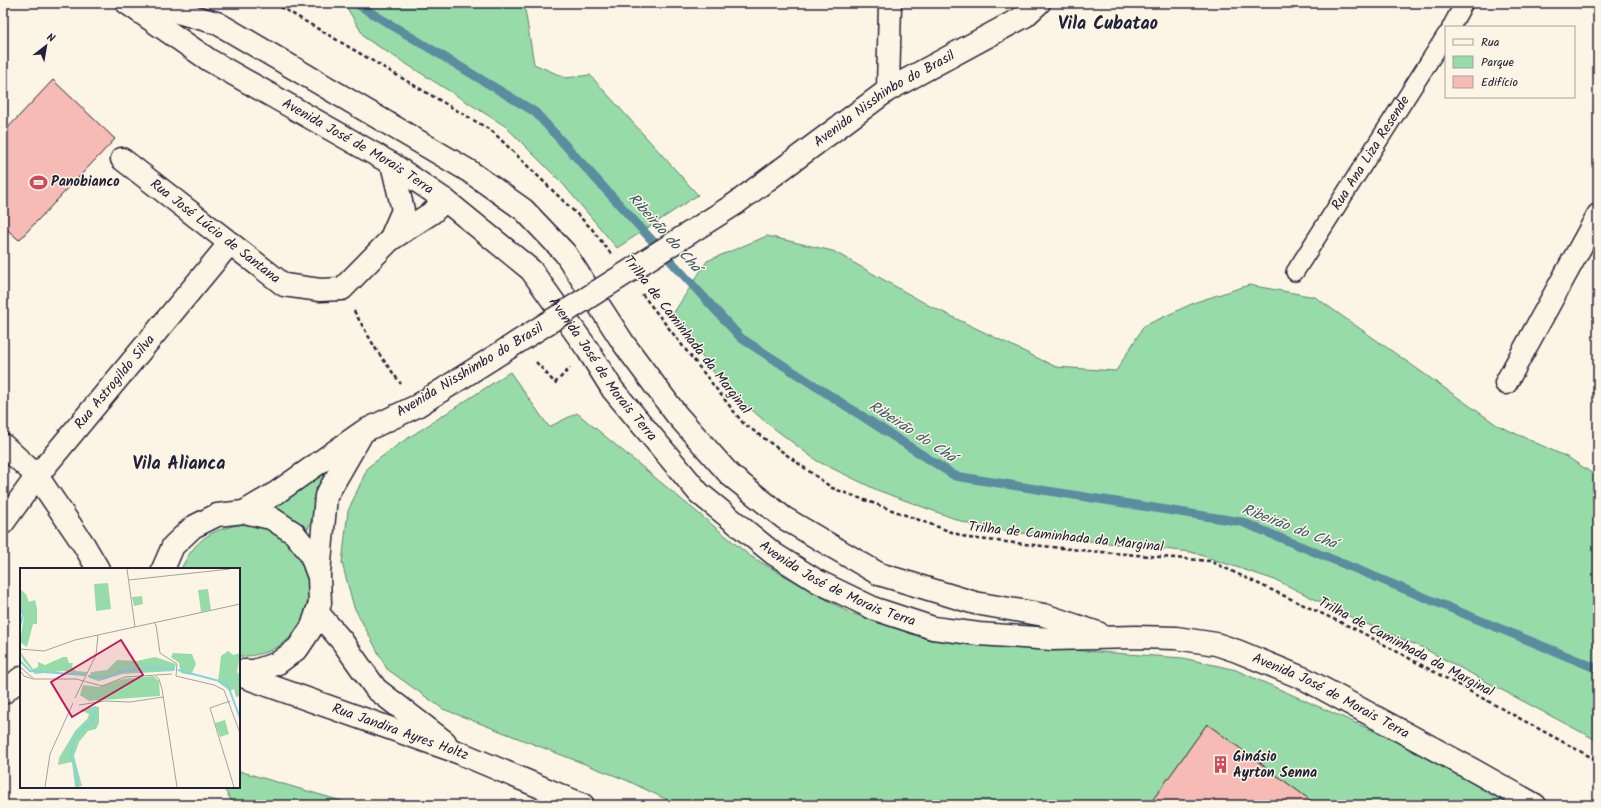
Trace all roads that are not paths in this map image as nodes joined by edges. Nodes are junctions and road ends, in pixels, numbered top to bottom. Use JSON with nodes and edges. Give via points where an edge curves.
{"nodes":[{"id":1,"x":127,"y":3,"type":"edge"},
{"id":2,"x":144,"y":3,"type":"edge"},
{"id":3,"x":890,"y":3,"type":"edge"},
{"id":4,"x":1039,"y":3,"type":"edge"},
{"id":5,"x":1464,"y":3,"type":"edge"},
{"id":6,"x":1452,"y":26,"type":"edge"},
{"id":7,"x":1445,"y":37,"type":"edge"},
{"id":8,"x":888,"y":90,"type":"junction"},
{"id":9,"x":122,"y":158,"type":"dead end"},
{"id":10,"x":392,"y":164,"type":"junction"},
{"id":11,"x":445,"y":200,"type":"junction"},
{"id":12,"x":735,"y":204,"type":"joint"},
{"id":13,"x":1598,"y":215,"type":"edge"},
{"id":14,"x":390,"y":240,"type":"junction"},
{"id":15,"x":230,"y":243,"type":"junction"},
{"id":16,"x":1295,"y":272,"type":"dead end"},
{"id":17,"x":1506,"y":384,"type":"dead end"},
{"id":18,"x":364,"y":431,"type":"junction"},
{"id":19,"x":3,"y":445,"type":"edge"},
{"id":20,"x":37,"y":476,"type":"junction"},
{"id":21,"x":244,"y":512,"type":"junction"},
{"id":22,"x":3,"y":523,"type":"edge"},
{"id":23,"x":97,"y":568,"type":"edge"},
{"id":24,"x":163,"y":568,"type":"edge"},
{"id":25,"x":319,"y":577,"type":"junction"},
{"id":26,"x":317,"y":612,"type":"junction"},
{"id":27,"x":1110,"y":638,"type":"junction"},
{"id":28,"x":240,"y":672,"type":"edge"},
{"id":29,"x":240,"y":675,"type":"edge"},
{"id":30,"x":20,"y":679,"type":"edge"},
{"id":31,"x":20,"y":690,"type":"edge"},
{"id":32,"x":3,"y":695,"type":"edge"},
{"id":33,"x":460,"y":753,"type":"junction"},
{"id":34,"x":584,"y":805,"type":"edge"},
{"id":35,"x":1536,"y":805,"type":"edge"}],
"edges":[{"from":1,"to":10,"type":"main road","name":"Avenida José de Morais Terra","via":[[209,60]]},
{"from":2,"to":27,"type":"main road","name":"Avenida José de Morais Terra","via":[[217,23],[469,172],[524,210],[565,253],[624,344],[676,414],[730,475],[784,518],[879,574],[975,603],[1044,615]]},
{"from":3,"to":8,"type":"main road"},
{"from":4,"to":8,"type":"main road","name":"Avenida Nisshinbo do Brasil","via":[[1025,16]]},
{"from":5,"to":6,"type":"lane"},
{"from":7,"to":16,"type":"lane","name":"Rua Ana Liza Resende"},
{"from":8,"to":12,"type":"main road","name":"Avenida Nisshinbo do Brasil"},
{"from":9,"to":15,"type":"main road","name":"Rua José Lúcio de Santana"},
{"from":10,"to":11,"type":"main road","name":"Avenida José de Morais Terra"},
{"from":10,"to":14,"type":"main road","via":[[403,210]]},
{"from":11,"to":14,"type":"main road","via":[[433,212]]},
{"from":11,"to":27,"type":"main road","name":"Avenida José de Morais Terra","via":[[531,270],[614,390],[700,493],[774,554],[817,581],[875,609],[932,628],[1052,639]]},
{"from":12,"to":18,"type":"main road","name":"Avenida Nisshimbo do Brasil","bridge":true,"via":[[417,406]]},
{"from":13,"to":17,"type":"main road"},
{"from":14,"to":15,"type":"main road","name":"Rua José Lúcio de Santana","via":[[342,289],[320,290],[284,285]]},
{"from":15,"to":20,"type":"main road","name":"Rua Astrogildo Silva"},
{"from":18,"to":21,"type":"main road","name":"Avenida Nisshimbo do Brasil","via":[[276,493]]},
{"from":18,"to":25,"type":"main road","via":[[326,496]]},
{"from":19,"to":20,"type":"main road"},
{"from":20,"to":22,"type":"main road","name":"Rua Astrogildo Silva"},
{"from":20,"to":23,"type":"main road"},
{"from":21,"to":24,"type":"main road","via":[[217,515],[193,527],[174,546]]},
{"from":21,"to":25,"type":"main road","via":[[271,518],[294,533],[310,553]]},
{"from":25,"to":26,"type":"main road","via":[[320,603]]},
{"from":26,"to":28,"type":"main road","via":[[312,627],[298,648],[278,663],[254,671]]},
{"from":26,"to":33,"type":"main road","name":"Rua Jandira Ayres Holtz","via":[[342,641],[376,689]]},
{"from":27,"to":35,"type":"main road","name":"Avenida José de Morais Terra","via":[[1176,638],[1216,644],[1276,666],[1355,705]]},
{"from":29,"to":33,"type":"main road","name":"Rua Jandira Ayres Holtz"},
{"from":30,"to":32,"type":"main road"},
{"from":31,"to":32,"type":"main road"},
{"from":33,"to":34,"type":"main road"}]}
